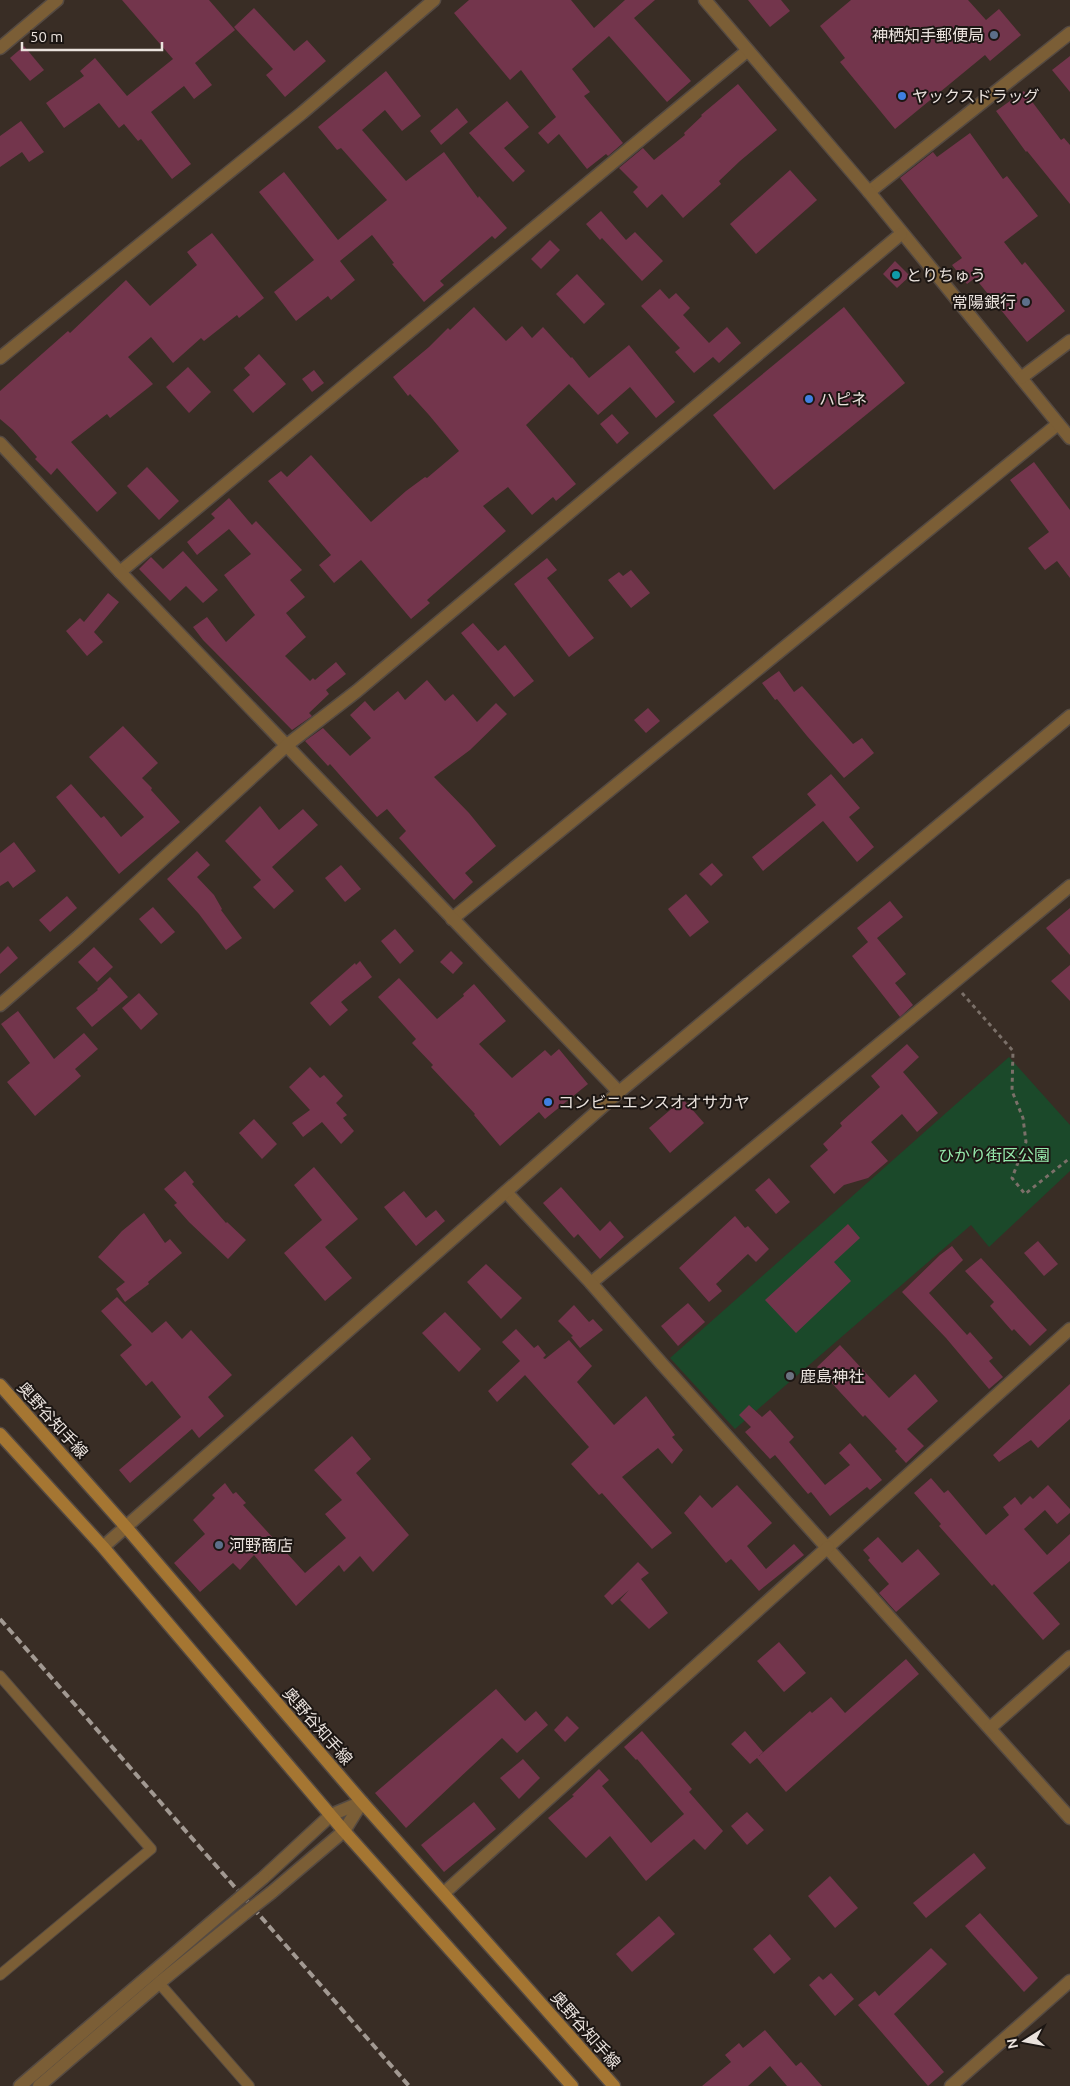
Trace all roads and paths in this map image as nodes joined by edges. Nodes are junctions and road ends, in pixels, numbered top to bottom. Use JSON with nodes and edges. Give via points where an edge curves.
{"nodes":[{"id":1,"x":57,"y":0,"type":"edge"},
{"id":2,"x":434,"y":0,"type":"edge"},
{"id":3,"x":704,"y":0,"type":"edge"},
{"id":4,"x":1070,"y":33,"type":"edge"},
{"id":5,"x":0,"y":48,"type":"edge"},
{"id":6,"x":747,"y":51,"type":"junction"},
{"id":7,"x":869,"y":192,"type":"junction"},
{"id":8,"x":901,"y":234,"type":"junction"},
{"id":9,"x":1070,"y":341,"type":"edge"},
{"id":10,"x":0,"y":358,"type":"edge"},
{"id":11,"x":1021,"y":378,"type":"junction"},
{"id":12,"x":1058,"y":424,"type":"junction"},
{"id":13,"x":1070,"y":438,"type":"edge"},
{"id":14,"x":0,"y":443,"type":"edge"},
{"id":15,"x":120,"y":572,"type":"junction"},
{"id":16,"x":1070,"y":716,"type":"edge"},
{"id":17,"x":287,"y":745,"type":"junction"},
{"id":18,"x":1070,"y":886,"type":"edge"},
{"id":19,"x":452,"y":919,"type":"junction"},
{"id":20,"x":953,"y":983,"type":"junction"},
{"id":21,"x":0,"y":1005,"type":"edge"},
{"id":22,"x":619,"y":1092,"type":"junction"},
{"id":23,"x":1070,"y":1158,"type":"edge"},
{"id":24,"x":506,"y":1192,"type":"junction"},
{"id":25,"x":591,"y":1283,"type":"junction"},
{"id":26,"x":1070,"y":1329,"type":"edge"},
{"id":27,"x":0,"y":1386,"type":"edge"},
{"id":28,"x":0,"y":1434,"type":"edge"},
{"id":29,"x":126,"y":1528,"type":"junction"},
{"id":30,"x":103,"y":1547,"type":"junction"},
{"id":31,"x":828,"y":1547,"type":"junction"},
{"id":32,"x":1070,"y":1656,"type":"edge"},
{"id":33,"x":0,"y":1676,"type":"edge"},
{"id":34,"x":990,"y":1728,"type":"junction"},
{"id":35,"x":362,"y":1802,"type":"junction"},
{"id":36,"x":331,"y":1816,"type":"junction"},
{"id":37,"x":1070,"y":1818,"type":"edge"},
{"id":38,"x":344,"y":1831,"type":"junction"},
{"id":39,"x":444,"y":1892,"type":"junction"},
{"id":40,"x":0,"y":1975,"type":"edge"},
{"id":41,"x":1070,"y":1981,"type":"edge"},
{"id":42,"x":159,"y":1983,"type":"junction"},
{"id":43,"x":20,"y":2086,"type":"edge"},
{"id":44,"x":39,"y":2086,"type":"edge"},
{"id":45,"x":249,"y":2086,"type":"edge"},
{"id":46,"x":572,"y":2086,"type":"edge"},
{"id":47,"x":614,"y":2086,"type":"edge"},
{"id":48,"x":951,"y":2086,"type":"edge"}],
"edges":[{"from":1,"to":5,"type":"street"},
{"from":2,"to":10,"type":"street","via":[[302,113]]},
{"from":3,"to":6,"type":"street"},
{"from":4,"to":7,"type":"street"},
{"from":6,"to":7,"type":"street"},
{"from":6,"to":15,"type":"street"},
{"from":7,"to":8,"type":"street"},
{"from":8,"to":11,"type":"street"},
{"from":8,"to":17,"type":"street","via":[[357,691]]},
{"from":9,"to":11,"type":"street"},
{"from":11,"to":12,"type":"street"},
{"from":12,"to":13,"type":"street"},
{"from":12,"to":19,"type":"street"},
{"from":14,"to":15,"type":"street"},
{"from":15,"to":17,"type":"street"},
{"from":16,"to":22,"type":"street"},
{"from":17,"to":19,"type":"street"},
{"from":17,"to":21,"type":"street"},
{"from":18,"to":20,"type":"street"},
{"from":19,"to":22,"type":"street"},
{"from":20,"to":23,"type":"path","via":[[1012,1051],[1012,1091],[1023,1118],[1026,1142],[1012,1178],[1025,1194]]},
{"from":20,"to":25,"type":"street"},
{"from":22,"to":24,"type":"street"},
{"from":24,"to":25,"type":"street"},
{"from":24,"to":29,"type":"street"},
{"from":25,"to":31,"type":"street"},
{"from":26,"to":31,"type":"street"},
{"from":27,"to":29,"type":"main road","name":"奥野谷知手線"},
{"from":28,"to":30,"type":"main road"},
{"from":29,"to":30,"type":"street"},
{"from":29,"to":35,"type":"main road","name":"奥野谷知手線"},
{"from":30,"to":36,"type":"main road"},
{"from":31,"to":34,"type":"street"},
{"from":31,"to":39,"type":"street"},
{"from":32,"to":34,"type":"street"},
{"from":33,"to":40,"type":"lane","via":[[151,1849]]},
{"from":34,"to":37,"type":"street"},
{"from":35,"to":36,"type":"street"},
{"from":35,"to":38,"type":"street"},
{"from":35,"to":39,"type":"main road","name":"奥野谷知手線"},
{"from":36,"to":38,"type":"main road"},
{"from":36,"to":43,"type":"street","bridge":true},
{"from":38,"to":42,"type":"street","bridge":true},
{"from":38,"to":46,"type":"main road"},
{"from":39,"to":47,"type":"main road","name":"奥野谷知手線"},
{"from":41,"to":48,"type":"street"},
{"from":42,"to":44,"type":"street"},
{"from":42,"to":45,"type":"lane"}]}
